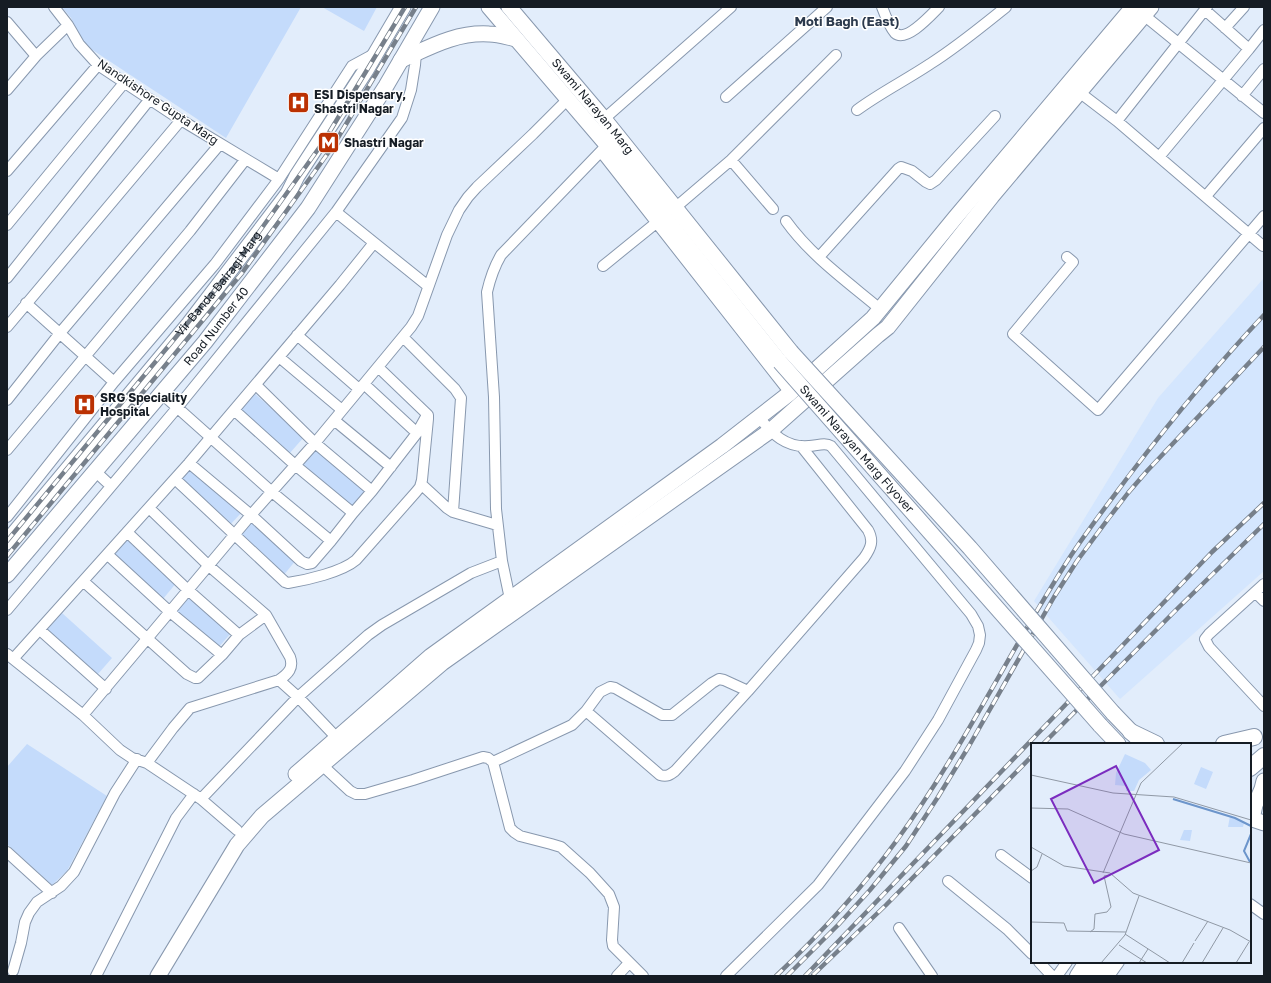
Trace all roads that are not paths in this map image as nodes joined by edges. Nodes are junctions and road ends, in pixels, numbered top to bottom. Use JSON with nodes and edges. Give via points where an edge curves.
{"nodes":[{"id":1,"x":54,"y":7,"type":"edge"},
{"id":2,"x":403,"y":7,"type":"edge"},
{"id":3,"x":432,"y":7,"type":"edge"},
{"id":4,"x":489,"y":7,"type":"edge"},
{"id":5,"x":509,"y":7,"type":"edge"},
{"id":6,"x":731,"y":7,"type":"edge"},
{"id":7,"x":827,"y":7,"type":"edge"},
{"id":8,"x":893,"y":7,"type":"edge"},
{"id":9,"x":939,"y":7,"type":"edge"},
{"id":10,"x":1006,"y":7,"type":"edge"},
{"id":11,"x":1244,"y":7,"type":"edge"},
{"id":12,"x":1206,"y":8,"type":"edge"},
{"id":13,"x":1141,"y":9,"type":"edge"},
{"id":14,"x":883,"y":11,"type":"edge"},
{"id":15,"x":7,"y":22,"type":"edge"},
{"id":16,"x":68,"y":25,"type":"junction"},
{"id":17,"x":1225,"y":28,"type":"junction"},
{"id":18,"x":1264,"y":30,"type":"edge"},
{"id":19,"x":516,"y":39,"type":"junction"},
{"id":20,"x":1177,"y":44,"type":"junction"},
{"id":21,"x":1249,"y":48,"type":"junction"},
{"id":22,"x":377,"y":52,"type":"junction"},
{"id":23,"x":416,"y":54,"type":"junction"},
{"id":24,"x":836,"y":55,"type":"dead end"},
{"id":25,"x":36,"y":56,"type":"junction"},
{"id":26,"x":401,"y":60,"type":"junction"},
{"id":27,"x":98,"y":65,"type":"junction"},
{"id":28,"x":1264,"y":69,"type":"edge"},
{"id":29,"x":1223,"y":80,"type":"junction"},
{"id":30,"x":124,"y":83,"type":"junction"},
{"id":31,"x":7,"y":90,"type":"edge"},
{"id":32,"x":1079,"y":92,"type":"junction"},
{"id":33,"x":1242,"y":96,"type":"junction"},
{"id":34,"x":726,"y":97,"type":"dead end"},
{"id":35,"x":150,"y":99,"type":"junction"},
{"id":36,"x":568,"y":99,"type":"junction"},
{"id":37,"x":857,"y":110,"type":"dead end"},
{"id":38,"x":1264,"y":113,"type":"edge"},
{"id":39,"x":995,"y":116,"type":"dead end"},
{"id":40,"x":604,"y":119,"type":"junction"},
{"id":41,"x":181,"y":120,"type":"junction"},
{"id":42,"x":1117,"y":121,"type":"junction"},
{"id":43,"x":1264,"y":128,"type":"edge"},
{"id":44,"x":220,"y":144,"type":"junction"},
{"id":45,"x":604,"y":148,"type":"junction"},
{"id":46,"x":1159,"y":157,"type":"junction"},
{"id":47,"x":245,"y":160,"type":"junction"},
{"id":48,"x":731,"y":160,"type":"junction"},
{"id":49,"x":7,"y":171,"type":"edge"},
{"id":50,"x":279,"y":180,"type":"junction"},
{"id":51,"x":1206,"y":196,"type":"junction"},
{"id":52,"x":676,"y":207,"type":"junction"},
{"id":53,"x":773,"y":209,"type":"dead end"},
{"id":54,"x":336,"y":212,"type":"junction"},
{"id":55,"x":1264,"y":216,"type":"edge"},
{"id":56,"x":786,"y":221,"type":"dead end"},
{"id":57,"x":656,"y":223,"type":"junction"},
{"id":58,"x":7,"y":225,"type":"edge"},
{"id":59,"x":1249,"y":234,"type":"junction"},
{"id":60,"x":373,"y":244,"type":"junction"},
{"id":61,"x":1263,"y":246,"type":"edge"},
{"id":62,"x":819,"y":257,"type":"junction"},
{"id":63,"x":1067,"y":257,"type":"dead end"},
{"id":64,"x":215,"y":264,"type":"junction"},
{"id":65,"x":603,"y":266,"type":"dead end"},
{"id":66,"x":228,"y":274,"type":"junction"},
{"id":67,"x":7,"y":278,"type":"edge"},
{"id":68,"x":428,"y":286,"type":"junction"},
{"id":69,"x":26,"y":303,"type":"junction"},
{"id":70,"x":880,"y":309,"type":"junction"},
{"id":71,"x":7,"y":327,"type":"edge"},
{"id":72,"x":60,"y":333,"type":"junction"},
{"id":73,"x":297,"y":335,"type":"junction"},
{"id":74,"x":403,"y":337,"type":"junction"},
{"id":75,"x":85,"y":356,"type":"junction"},
{"id":76,"x":279,"y":357,"type":"junction"},
{"id":77,"x":378,"y":367,"type":"junction"},
{"id":78,"x":114,"y":382,"type":"junction"},
{"id":79,"x":256,"y":385,"type":"junction"},
{"id":80,"x":361,"y":387,"type":"junction"},
{"id":81,"x":790,"y":393,"type":"junction"},
{"id":82,"x":162,"y":394,"type":"junction"},
{"id":83,"x":7,"y":400,"type":"edge"},
{"id":84,"x":177,"y":408,"type":"junction"},
{"id":85,"x":234,"y":410,"type":"junction"},
{"id":86,"x":342,"y":410,"type":"junction"},
{"id":87,"x":428,"y":415,"type":"junction"},
{"id":88,"x":759,"y":417,"type":"junction"},
{"id":89,"x":334,"y":420,"type":"junction"},
{"id":90,"x":770,"y":431,"type":"junction"},
{"id":91,"x":417,"y":433,"type":"junction"},
{"id":92,"x":210,"y":437,"type":"junction"},
{"id":93,"x":315,"y":443,"type":"junction"},
{"id":94,"x":801,"y":446,"type":"junction"},
{"id":95,"x":7,"y":450,"type":"edge"},
{"id":96,"x":189,"y":463,"type":"junction"},
{"id":97,"x":295,"y":465,"type":"junction"},
{"id":98,"x":391,"y":467,"type":"junction"},
{"id":99,"x":96,"y":472,"type":"junction"},
{"id":100,"x":175,"y":479,"type":"junction"},
{"id":101,"x":421,"y":484,"type":"junction"},
{"id":102,"x":111,"y":486,"type":"junction"},
{"id":103,"x":372,"y":491,"type":"junction"},
{"id":104,"x":272,"y":492,"type":"junction"},
{"id":105,"x":149,"y":508,"type":"junction"},
{"id":106,"x":453,"y":512,"type":"junction"},
{"id":107,"x":352,"y":513,"type":"junction"},
{"id":108,"x":251,"y":515,"type":"junction"},
{"id":109,"x":7,"y":517,"type":"edge"},
{"id":110,"x":497,"y":525,"type":"junction"},
{"id":111,"x":127,"y":532,"type":"junction"},
{"id":112,"x":234,"y":535,"type":"junction"},
{"id":113,"x":332,"y":541,"type":"junction"},
{"id":114,"x":7,"y":542,"type":"edge"},
{"id":115,"x":108,"y":554,"type":"junction"},
{"id":116,"x":502,"y":562,"type":"junction"},
{"id":117,"x":209,"y":566,"type":"junction"},
{"id":118,"x":7,"y":575,"type":"edge"},
{"id":119,"x":84,"y":582,"type":"junction"},
{"id":120,"x":1264,"y":584,"type":"edge"},
{"id":121,"x":188,"y":590,"type":"junction"},
{"id":122,"x":1255,"y":592,"type":"junction"},
{"id":123,"x":510,"y":599,"type":"junction"},
{"id":124,"x":1264,"y":601,"type":"edge"},
{"id":125,"x":7,"y":610,"type":"edge"},
{"id":126,"x":170,"y":612,"type":"junction"},
{"id":127,"x":266,"y":615,"type":"junction"},
{"id":128,"x":40,"y":630,"type":"junction"},
{"id":129,"x":239,"y":635,"type":"junction"},
{"id":130,"x":147,"y":638,"type":"junction"},
{"id":131,"x":222,"y":655,"type":"junction"},
{"id":132,"x":10,"y":656,"type":"edge"},
{"id":133,"x":279,"y":680,"type":"junction"},
{"id":134,"x":106,"y":689,"type":"junction"},
{"id":135,"x":748,"y":691,"type":"junction"},
{"id":136,"x":298,"y":697,"type":"junction"},
{"id":137,"x":1264,"y":706,"type":"edge"},
{"id":138,"x":586,"y":711,"type":"junction"},
{"id":139,"x":83,"y":715,"type":"junction"},
{"id":140,"x":1131,"y":732,"type":"junction"},
{"id":141,"x":1255,"y":736,"type":"edge"},
{"id":142,"x":336,"y":738,"type":"junction"},
{"id":143,"x":1117,"y":743,"type":"edge"},
{"id":144,"x":1141,"y":743,"type":"edge"},
{"id":145,"x":1154,"y":743,"type":"edge"},
{"id":146,"x":1228,"y":743,"type":"edge"},
{"id":147,"x":1264,"y":756,"type":"edge"},
{"id":148,"x":137,"y":759,"type":"junction"},
{"id":149,"x":492,"y":762,"type":"junction"},
{"id":150,"x":1264,"y":762,"type":"edge"},
{"id":151,"x":147,"y":763,"type":"junction"},
{"id":152,"x":322,"y":765,"type":"junction"},
{"id":153,"x":1251,"y":767,"type":"edge"},
{"id":154,"x":1251,"y":774,"type":"edge"},
{"id":155,"x":1264,"y":781,"type":"edge"},
{"id":156,"x":197,"y":797,"type":"junction"},
{"id":157,"x":1258,"y":821,"type":"edge"},
{"id":158,"x":237,"y":830,"type":"junction"},
{"id":159,"x":7,"y":852,"type":"edge"},
{"id":160,"x":1001,"y":855,"type":"dead end"},
{"id":161,"x":1031,"y":877,"type":"edge"},
{"id":162,"x":948,"y":881,"type":"dead end"},
{"id":163,"x":52,"y":893,"type":"junction"},
{"id":164,"x":1251,"y":905,"type":"edge"},
{"id":165,"x":1264,"y":914,"type":"edge"},
{"id":166,"x":899,"y":928,"type":"dead end"},
{"id":167,"x":1031,"y":953,"type":"edge"},
{"id":168,"x":629,"y":963,"type":"junction"},
{"id":169,"x":1040,"y":963,"type":"edge"},
{"id":170,"x":1066,"y":963,"type":"edge"},
{"id":171,"x":1086,"y":963,"type":"edge"},
{"id":172,"x":1103,"y":963,"type":"edge"},
{"id":173,"x":1118,"y":963,"type":"edge"},
{"id":174,"x":13,"y":970,"type":"edge"},
{"id":175,"x":96,"y":976,"type":"edge"},
{"id":176,"x":147,"y":976,"type":"edge"},
{"id":177,"x":158,"y":976,"type":"edge"},
{"id":178,"x":617,"y":976,"type":"edge"},
{"id":179,"x":643,"y":976,"type":"edge"},
{"id":180,"x":726,"y":976,"type":"edge"},
{"id":181,"x":932,"y":976,"type":"edge"},
{"id":182,"x":1052,"y":976,"type":"edge"},
{"id":183,"x":1058,"y":976,"type":"edge"},
{"id":184,"x":1078,"y":976,"type":"edge"},
{"id":185,"x":1095,"y":976,"type":"edge"},
{"id":186,"x":1109,"y":976,"type":"edge"}],
"edges":[{"from":1,"to":16,"type":"street","name":"Nandkishore Gupta Marg"},
{"from":2,"to":22,"type":"main road","name":"Vir Banda Bairagi Marg"},
{"from":3,"to":26,"type":"main road"},
{"from":4,"to":19,"type":"main road","name":"Swami Narayan Marg"},
{"from":5,"to":40,"type":"main road","name":"Swami Narayan Marg"},
{"from":6,"to":40,"type":"street"},
{"from":7,"to":34,"type":"street"},
{"from":8,"to":14,"type":"street"},
{"from":9,"to":14,"type":"street","via":[[906,35],[896,33]]},
{"from":10,"to":37,"type":"street","via":[[955,47]]},
{"from":11,"to":17,"type":"street"},
{"from":12,"to":17,"type":"street"},
{"from":12,"to":20,"type":"street"},
{"from":13,"to":20,"type":"street"},
{"from":13,"to":32,"type":"main road"},
{"from":13,"to":70,"type":"main road","via":[[955,218]]},
{"from":15,"to":25,"type":"street"},
{"from":16,"to":25,"type":"street"},
{"from":16,"to":27,"type":"street","name":"Nandkishore Gupta Marg","via":[[79,44]]},
{"from":17,"to":21,"type":"street"},
{"from":18,"to":21,"type":"street"},
{"from":19,"to":23,"type":"main road","via":[[489,34],[455,37],[443,40]]},
{"from":19,"to":36,"type":"main road","name":"Swami Narayan Marg"},
{"from":20,"to":29,"type":"street"},
{"from":20,"to":42,"type":"street"},
{"from":21,"to":29,"type":"street"},
{"from":22,"to":50,"type":"street","via":[[352,66]]},
{"from":22,"to":66,"type":"main road","name":"Vir Banda Bairagi Marg","via":[[288,194]]},
{"from":23,"to":26,"type":"main road"},
{"from":23,"to":54,"type":"street","via":[[411,90],[402,118]]},
{"from":24,"to":48,"type":"street"},
{"from":25,"to":31,"type":"street"},
{"from":26,"to":82,"type":"main road","name":"Road Number 40","via":[[308,208]]},
{"from":27,"to":30,"type":"street","name":"Nandkishore Gupta Marg"},
{"from":27,"to":49,"type":"street"},
{"from":28,"to":33,"type":"street"},
{"from":29,"to":33,"type":"street"},
{"from":29,"to":46,"type":"street"},
{"from":30,"to":35,"type":"street","name":"Nandkishore Gupta Marg"},
{"from":30,"to":58,"type":"street"},
{"from":32,"to":42,"type":"street"},
{"from":32,"to":90,"type":"main road","via":[[888,327]]},
{"from":33,"to":38,"type":"street"},
{"from":35,"to":41,"type":"street","name":"Nandkishore Gupta Marg"},
{"from":35,"to":67,"type":"street"},
{"from":36,"to":45,"type":"main road","name":"Swami Narayan Marg"},
{"from":36,"to":68,"type":"street","via":[[468,197],[451,224]]},
{"from":39,"to":62,"type":"street","via":[[930,184],[912,171],[901,167],[898,169]]},
{"from":40,"to":52,"type":"main road","name":"Swami Narayan Marg"},
{"from":41,"to":44,"type":"street","name":"Nandkishore Gupta Marg"},
{"from":41,"to":69,"type":"street"},
{"from":42,"to":46,"type":"street"},
{"from":43,"to":51,"type":"street"},
{"from":44,"to":47,"type":"street","name":"Nandkishore Gupta Marg"},
{"from":44,"to":72,"type":"street"},
{"from":45,"to":57,"type":"street"},
{"from":45,"to":110,"type":"street","via":[[501,256],[490,281],[487,292],[494,397]]},
{"from":45,"to":143,"type":"main road","name":"Swami Narayan Marg Flyover","bridge":true,"via":[[780,362]]},
{"from":46,"to":51,"type":"street"},
{"from":47,"to":50,"type":"street","name":"Nandkishore Gupta Marg"},
{"from":47,"to":75,"type":"street","via":[[190,231]]},
{"from":48,"to":52,"type":"street"},
{"from":48,"to":53,"type":"street"},
{"from":50,"to":64,"type":"street"},
{"from":51,"to":59,"type":"street"},
{"from":52,"to":140,"type":"main road","name":"Swami Narayan Marg Flyover","bridge":true,"via":[[791,352],[970,548]]},
{"from":54,"to":60,"type":"street"},
{"from":54,"to":84,"type":"street"},
{"from":55,"to":59,"type":"street"},
{"from":56,"to":62,"type":"street"},
{"from":57,"to":65,"type":"street"},
{"from":57,"to":81,"type":"street"},
{"from":59,"to":61,"type":"street"},
{"from":59,"to":63,"type":"street","via":[[1098,410],[1013,334],[1073,262]]},
{"from":60,"to":68,"type":"street"},
{"from":60,"to":73,"type":"street"},
{"from":62,"to":70,"type":"street"},
{"from":64,"to":66,"type":"street"},
{"from":64,"to":78,"type":"street"},
{"from":66,"to":114,"type":"main road","name":"Vir Banda Bairagi Marg"},
{"from":68,"to":74,"type":"street","via":[[418,316]]},
{"from":69,"to":71,"type":"street"},
{"from":69,"to":72,"type":"street"},
{"from":70,"to":81,"type":"main road"},
{"from":72,"to":75,"type":"street"},
{"from":72,"to":83,"type":"street"},
{"from":73,"to":76,"type":"street"},
{"from":73,"to":80,"type":"street"},
{"from":74,"to":77,"type":"street"},
{"from":74,"to":106,"type":"street","via":[[461,398]]},
{"from":75,"to":78,"type":"street"},
{"from":75,"to":95,"type":"street"},
{"from":76,"to":79,"type":"street"},
{"from":76,"to":86,"type":"street"},
{"from":77,"to":80,"type":"street"},
{"from":77,"to":87,"type":"street"},
{"from":78,"to":109,"type":"street"},
{"from":79,"to":85,"type":"street"},
{"from":79,"to":93,"type":"street"},
{"from":80,"to":86,"type":"street"},
{"from":80,"to":91,"type":"street"},
{"from":81,"to":88,"type":"main road"},
{"from":82,"to":84,"type":"street"},
{"from":82,"to":99,"type":"main road","name":"Road Number 40"},
{"from":84,"to":92,"type":"street"},
{"from":84,"to":102,"type":"street"},
{"from":85,"to":92,"type":"street"},
{"from":85,"to":97,"type":"street"},
{"from":86,"to":89,"type":"street"},
{"from":87,"to":91,"type":"street"},
{"from":87,"to":101,"type":"street"},
{"from":88,"to":90,"type":"street"},
{"from":88,"to":123,"type":"main road"},
{"from":89,"to":93,"type":"street"},
{"from":89,"to":98,"type":"street"},
{"from":90,"to":94,"type":"street","via":[[786,442]]},
{"from":90,"to":152,"type":"main road","via":[[442,664]]},
{"from":91,"to":98,"type":"street"},
{"from":92,"to":96,"type":"street"},
{"from":92,"to":104,"type":"street"},
{"from":93,"to":97,"type":"street"},
{"from":93,"to":103,"type":"street"},
{"from":94,"to":135,"type":"street","via":[[868,530],[872,543],[864,558]]},
{"from":94,"to":180,"type":"street","via":[[831,446],[971,614],[978,626],[979,643],[938,720],[896,783],[818,885]]},
{"from":96,"to":100,"type":"street"},
{"from":96,"to":108,"type":"street"},
{"from":97,"to":104,"type":"street"},
{"from":97,"to":107,"type":"street"},
{"from":98,"to":103,"type":"street"},
{"from":99,"to":102,"type":"street"},
{"from":99,"to":118,"type":"main road","name":"Road Number 40"},
{"from":100,"to":105,"type":"street"},
{"from":100,"to":112,"type":"street"},
{"from":101,"to":106,"type":"street"},
{"from":101,"to":112,"type":"street","via":[[356,560],[347,566],[316,577],[285,582]]},
{"from":102,"to":125,"type":"street"},
{"from":103,"to":107,"type":"street"},
{"from":104,"to":108,"type":"street"},
{"from":104,"to":113,"type":"street"},
{"from":105,"to":111,"type":"street"},
{"from":105,"to":117,"type":"street"},
{"from":106,"to":110,"type":"street"},
{"from":107,"to":113,"type":"street"},
{"from":108,"to":112,"type":"street"},
{"from":108,"to":113,"type":"street","via":[[307,564],[312,563]]},
{"from":110,"to":116,"type":"street"},
{"from":111,"to":115,"type":"street"},
{"from":111,"to":121,"type":"street"},
{"from":112,"to":117,"type":"street"},
{"from":115,"to":119,"type":"street"},
{"from":115,"to":126,"type":"street"},
{"from":116,"to":123,"type":"street"},
{"from":116,"to":136,"type":"street","via":[[471,573],[382,625]]},
{"from":117,"to":121,"type":"street"},
{"from":117,"to":127,"type":"street"},
{"from":119,"to":128,"type":"street"},
{"from":119,"to":130,"type":"street"},
{"from":120,"to":122,"type":"street"},
{"from":121,"to":126,"type":"street"},
{"from":121,"to":129,"type":"street"},
{"from":122,"to":124,"type":"street"},
{"from":122,"to":137,"type":"street","via":[[1205,639],[1209,647]]},
{"from":123,"to":142,"type":"main road","via":[[431,656]]},
{"from":126,"to":130,"type":"street"},
{"from":126,"to":131,"type":"street"},
{"from":127,"to":129,"type":"street"},
{"from":127,"to":133,"type":"street","via":[[291,661],[290,670]]},
{"from":128,"to":132,"type":"street"},
{"from":128,"to":134,"type":"street"},
{"from":129,"to":131,"type":"street"},
{"from":130,"to":131,"type":"street","via":[[187,674],[195,678]]},
{"from":130,"to":134,"type":"street"},
{"from":132,"to":139,"type":"street"},
{"from":133,"to":136,"type":"street"},
{"from":133,"to":151,"type":"street","via":[[190,708]]},
{"from":134,"to":139,"type":"street"},
{"from":135,"to":138,"type":"street","via":[[719,679],[672,715],[667,716],[610,687],[600,692]]},
{"from":135,"to":138,"type":"street","via":[[676,771],[666,776],[660,775]]},
{"from":136,"to":142,"type":"street"},
{"from":136,"to":156,"type":"street"},
{"from":138,"to":149,"type":"street","via":[[566,728]]},
{"from":139,"to":148,"type":"street","via":[[120,750]]},
{"from":140,"to":144,"type":"main road"},
{"from":140,"to":145,"type":"main road"},
{"from":141,"to":146,"type":"main road"},
{"from":142,"to":158,"type":"main road","via":[[259,806]]},
{"from":147,"to":153,"type":"main road"},
{"from":148,"to":151,"type":"street"},
{"from":148,"to":163,"type":"street","via":[[115,793],[74,872]]},
{"from":149,"to":152,"type":"street","via":[[483,757],[365,794],[350,791]]},
{"from":149,"to":168,"type":"street","via":[[510,828],[520,836],[561,847],[609,894],[614,907],[613,946]]},
{"from":150,"to":154,"type":"street"},
{"from":151,"to":156,"type":"street"},
{"from":152,"to":177,"type":"main road","via":[[262,816],[238,845]]},
{"from":155,"to":157,"type":"main road","via":[[1254,806]]},
{"from":156,"to":158,"type":"street"},
{"from":156,"to":175,"type":"street","via":[[176,818]]},
{"from":158,"to":176,"type":"main road"},
{"from":159,"to":163,"type":"street"},
{"from":160,"to":161,"type":"street"},
{"from":162,"to":167,"type":"street","via":[[1007,929]]},
{"from":163,"to":174,"type":"street","via":[[37,902],[29,913]]},
{"from":164,"to":165,"type":"street"},
{"from":166,"to":181,"type":"street"},
{"from":168,"to":178,"type":"street"},
{"from":168,"to":179,"type":"street"},
{"from":169,"to":182,"type":"street"},
{"from":170,"to":183,"type":"street"},
{"from":171,"to":184,"type":"main road"},
{"from":172,"to":185,"type":"main road"},
{"from":173,"to":186,"type":"street"}]}
